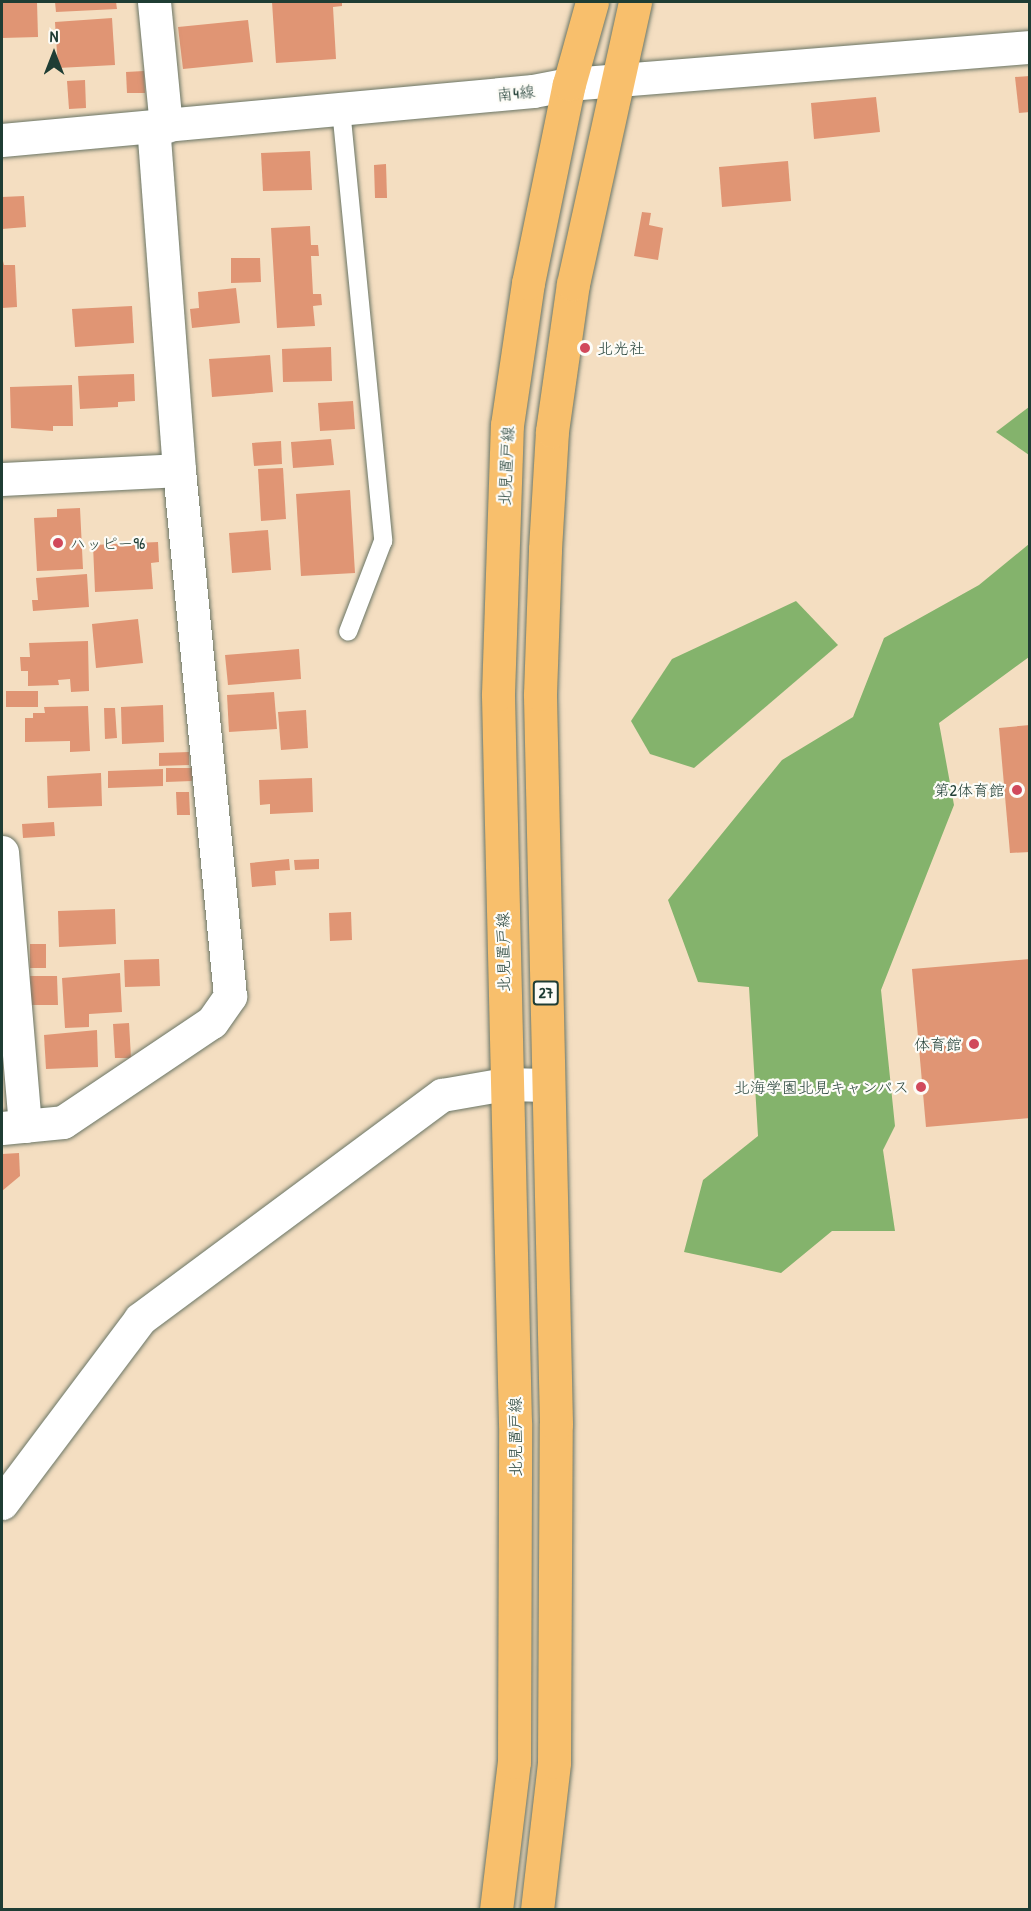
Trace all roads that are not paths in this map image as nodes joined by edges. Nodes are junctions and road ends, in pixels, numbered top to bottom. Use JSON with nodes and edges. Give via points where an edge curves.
{"nodes":[{"id":1,"x":154,"y":2,"type":"edge"},
{"id":2,"x":592,"y":2,"type":"edge"},
{"id":3,"x":635,"y":2,"type":"edge"},
{"id":4,"x":1029,"y":47,"type":"edge"},
{"id":5,"x":616,"y":82,"type":"junction"},
{"id":6,"x":569,"y":84,"type":"junction"},
{"id":7,"x":341,"y":109,"type":"junction"},
{"id":8,"x":159,"y":127,"type":"junction"},
{"id":9,"x":2,"y":140,"type":"edge"},
{"id":10,"x":179,"y":470,"type":"junction"},
{"id":11,"x":2,"y":479,"type":"edge"},
{"id":12,"x":348,"y":632,"type":"dead end"},
{"id":13,"x":2,"y":852,"type":"edge"},
{"id":14,"x":505,"y":1084,"type":"junction"},
{"id":15,"x":548,"y":1085,"type":"junction"},
{"id":16,"x":14,"y":1127,"type":"edge"},
{"id":17,"x":2,"y":1503,"type":"edge"},
{"id":18,"x":496,"y":1910,"type":"edge"},
{"id":19,"x":537,"y":1910,"type":"edge"}],
"edges":[{"from":1,"to":8,"type":"street"},
{"from":2,"to":6,"type":"main road","name":"北見置戸線"},
{"from":3,"to":5,"type":"main road","number":"27"},
{"from":4,"to":5,"type":"street","name":"南4線"},
{"from":5,"to":6,"type":"street","name":"南4線"},
{"from":5,"to":15,"type":"main road","number":"27","via":[[573,284],[552,431],[540,694]]},
{"from":6,"to":7,"type":"street","name":"南4線"},
{"from":6,"to":14,"type":"main road","name":"北見置戸線","via":[[528,283],[507,425],[498,694]]},
{"from":7,"to":8,"type":"street","name":"南4線"},
{"from":7,"to":12,"type":"lane","via":[[383,541]]},
{"from":8,"to":9,"type":"street","name":"南4線"},
{"from":8,"to":10,"type":"street"},
{"from":10,"to":11,"type":"street"},
{"from":10,"to":16,"type":"street","via":[[230,996],[212,1022],[63,1122]]},
{"from":13,"to":16,"type":"street"},
{"from":14,"to":15,"type":"street"},
{"from":14,"to":17,"type":"street","via":[[442,1095],[140,1319]]},
{"from":14,"to":18,"type":"main road","name":"北見置戸線","via":[[515,1423],[514,1762]]},
{"from":15,"to":19,"type":"main road","number":"27","via":[[556,1424],[554,1762]]}]}
